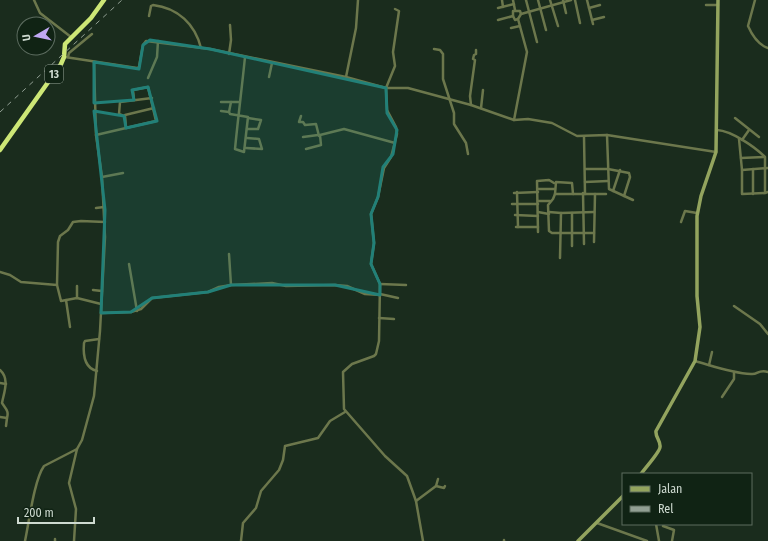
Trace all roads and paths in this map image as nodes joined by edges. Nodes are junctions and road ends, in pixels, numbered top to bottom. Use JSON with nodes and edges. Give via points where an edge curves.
{"nodes":[{"id":1,"x":34,"y":0,"type":"edge"},
{"id":2,"x":104,"y":0,"type":"edge"},
{"id":3,"x":358,"y":0,"type":"edge"},
{"id":4,"x":502,"y":0,"type":"edge"},
{"id":5,"x":513,"y":0,"type":"edge"},
{"id":6,"x":526,"y":0,"type":"edge"},
{"id":7,"x":538,"y":0,"type":"edge"},
{"id":8,"x":550,"y":0,"type":"edge"},
{"id":9,"x":571,"y":0,"type":"edge"},
{"id":10,"x":575,"y":0,"type":"edge"},
{"id":11,"x":587,"y":0,"type":"edge"},
{"id":12,"x":718,"y":0,"type":"edge"},
{"id":13,"x":755,"y":0,"type":"edge"},
{"id":14,"x":563,"y":1,"type":"edge"},
{"id":15,"x":514,"y":4,"type":"junction"},
{"id":16,"x":600,"y":5,"type":"dead end"},
{"id":17,"x":706,"y":5,"type":"dead end"},
{"id":18,"x":718,"y":5,"type":"junction"},
{"id":19,"x":552,"y":6,"type":"junction"},
{"id":20,"x":503,"y":7,"type":"junction"},
{"id":21,"x":498,"y":8,"type":"dead end"},
{"id":22,"x":589,"y":8,"type":"junction"},
{"id":23,"x":540,"y":9,"type":"junction"},
{"id":24,"x":397,"y":10,"type":"dead end"},
{"id":25,"x":515,"y":10,"type":"junction"},
{"id":26,"x":529,"y":12,"type":"junction"},
{"id":27,"x":566,"y":13,"type":"dead end"},
{"id":28,"x":521,"y":14,"type":"junction"},
{"id":29,"x":148,"y":16,"type":"dead end"},
{"id":30,"x":512,"y":16,"type":"junction"},
{"id":31,"x":604,"y":17,"type":"dead end"},
{"id":32,"x":518,"y":19,"type":"junction"},
{"id":33,"x":498,"y":20,"type":"dead end"},
{"id":34,"x":592,"y":20,"type":"junction"},
{"id":35,"x":580,"y":23,"type":"dead end"},
{"id":36,"x":593,"y":24,"type":"dead end"},
{"id":37,"x":230,"y":25,"type":"dead end"},
{"id":38,"x":520,"y":26,"type":"junction"},
{"id":39,"x":558,"y":26,"type":"dead end"},
{"id":40,"x":511,"y":28,"type":"dead end"},
{"id":41,"x":546,"y":30,"type":"dead end"},
{"id":42,"x":92,"y":34,"type":"dead end"},
{"id":43,"x":71,"y":37,"type":"junction"},
{"id":44,"x":158,"y":42,"type":"junction"},
{"id":45,"x":537,"y":42,"type":"dead end"},
{"id":46,"x":201,"y":48,"type":"junction"},
{"id":47,"x":768,"y":48,"type":"edge"},
{"id":48,"x":434,"y":49,"type":"dead end"},
{"id":49,"x":476,"y":50,"type":"dead end"},
{"id":50,"x":229,"y":54,"type":"junction"},
{"id":51,"x":66,"y":57,"type":"junction"},
{"id":52,"x":245,"y":57,"type":"junction"},
{"id":53,"x":94,"y":62,"type":"junction"},
{"id":54,"x":272,"y":63,"type":"junction"},
{"id":55,"x":269,"y":77,"type":"dead end"},
{"id":56,"x":346,"y":77,"type":"junction"},
{"id":57,"x":148,"y":78,"type":"dead end"},
{"id":58,"x":386,"y":88,"type":"junction"},
{"id":59,"x":483,"y":90,"type":"dead end"},
{"id":60,"x":152,"y":98,"type":"junction"},
{"id":61,"x":134,"y":100,"type":"junction"},
{"id":62,"x":449,"y":100,"type":"junction"},
{"id":63,"x":221,"y":102,"type":"dead end"},
{"id":64,"x":231,"y":102,"type":"junction"},
{"id":65,"x":240,"y":102,"type":"junction"},
{"id":66,"x":471,"y":105,"type":"junction"},
{"id":67,"x":154,"y":108,"type":"junction"},
{"id":68,"x":481,"y":108,"type":"junction"},
{"id":69,"x":220,"y":111,"type":"dead end"},
{"id":70,"x":229,"y":112,"type":"junction"},
{"id":71,"x":239,"y":114,"type":"junction"},
{"id":72,"x":124,"y":116,"type":"junction"},
{"id":73,"x":301,"y":116,"type":"dead end"},
{"id":74,"x":248,"y":118,"type":"junction"},
{"id":75,"x":735,"y":118,"type":"dead end"},
{"id":76,"x":514,"y":120,"type":"junction"},
{"id":77,"x":126,"y":128,"type":"junction"},
{"id":78,"x":247,"y":129,"type":"junction"},
{"id":79,"x":717,"y":130,"type":"junction"},
{"id":80,"x":749,"y":130,"type":"junction"},
{"id":81,"x":96,"y":135,"type":"junction"},
{"id":82,"x":319,"y":135,"type":"junction"},
{"id":83,"x":607,"y":135,"type":"junction"},
{"id":84,"x":303,"y":137,"type":"dead end"},
{"id":85,"x":584,"y":137,"type":"junction"},
{"id":86,"x":759,"y":137,"type":"dead end"},
{"id":87,"x":246,"y":138,"type":"junction"},
{"id":88,"x":740,"y":139,"type":"junction"},
{"id":89,"x":395,"y":143,"type":"junction"},
{"id":90,"x":246,"y":148,"type":"junction"},
{"id":91,"x":306,"y":149,"type":"dead end"},
{"id":92,"x":0,"y":150,"type":"edge"},
{"id":93,"x":716,"y":152,"type":"junction"},
{"id":94,"x":758,"y":152,"type":"junction"},
{"id":95,"x":468,"y":154,"type":"dead end"},
{"id":96,"x":765,"y":156,"type":"junction"},
{"id":97,"x":757,"y":157,"type":"junction"},
{"id":98,"x":741,"y":158,"type":"junction"},
{"id":99,"x":767,"y":168,"type":"edge"},
{"id":100,"x":585,"y":169,"type":"junction"},
{"id":101,"x":608,"y":169,"type":"junction"},
{"id":102,"x":753,"y":169,"type":"junction"},
{"id":103,"x":620,"y":170,"type":"junction"},
{"id":104,"x":742,"y":170,"type":"junction"},
{"id":105,"x":123,"y":173,"type":"dead end"},
{"id":106,"x":102,"y":177,"type":"junction"},
{"id":107,"x":767,"y":180,"type":"edge"},
{"id":108,"x":608,"y":181,"type":"junction"},
{"id":109,"x":585,"y":182,"type":"junction"},
{"id":110,"x":554,"y":183,"type":"junction"},
{"id":111,"x":554,"y":189,"type":"junction"},
{"id":112,"x":538,"y":191,"type":"junction"},
{"id":113,"x":613,"y":191,"type":"junction"},
{"id":114,"x":767,"y":193,"type":"edge"},
{"id":115,"x":555,"y":194,"type":"junction"},
{"id":116,"x":573,"y":194,"type":"junction"},
{"id":117,"x":584,"y":194,"type":"junction"},
{"id":118,"x":595,"y":194,"type":"junction"},
{"id":119,"x":606,"y":194,"type":"dead end"},
{"id":120,"x":753,"y":194,"type":"junction"},
{"id":121,"x":624,"y":196,"type":"junction"},
{"id":122,"x":633,"y":200,"type":"dead end"},
{"id":123,"x":550,"y":201,"type":"junction"},
{"id":124,"x":538,"y":202,"type":"junction"},
{"id":125,"x":512,"y":204,"type":"dead end"},
{"id":126,"x":518,"y":204,"type":"junction"},
{"id":127,"x":104,"y":207,"type":"junction"},
{"id":128,"x":96,"y":208,"type":"dead end"},
{"id":129,"x":594,"y":212,"type":"junction"},
{"id":130,"x":549,"y":213,"type":"junction"},
{"id":131,"x":561,"y":213,"type":"junction"},
{"id":132,"x":572,"y":213,"type":"junction"},
{"id":133,"x":583,"y":213,"type":"junction"},
{"id":134,"x":697,"y":213,"type":"junction"},
{"id":135,"x":538,"y":214,"type":"junction"},
{"id":136,"x":516,"y":216,"type":"junction"},
{"id":137,"x":105,"y":222,"type":"junction"},
{"id":138,"x":681,"y":222,"type":"dead end"},
{"id":139,"x":538,"y":227,"type":"junction"},
{"id":140,"x":538,"y":232,"type":"dead end"},
{"id":141,"x":584,"y":232,"type":"junction"},
{"id":142,"x":561,"y":233,"type":"junction"},
{"id":143,"x":572,"y":233,"type":"junction"},
{"id":144,"x":594,"y":233,"type":"junction"},
{"id":145,"x":594,"y":242,"type":"dead end"},
{"id":146,"x":584,"y":244,"type":"dead end"},
{"id":147,"x":572,"y":246,"type":"dead end"},
{"id":148,"x":229,"y":254,"type":"dead end"},
{"id":149,"x":560,"y":258,"type":"dead end"},
{"id":150,"x":129,"y":264,"type":"dead end"},
{"id":151,"x":0,"y":272,"type":"edge"},
{"id":152,"x":380,"y":284,"type":"junction"},
{"id":153,"x":58,"y":285,"type":"junction"},
{"id":154,"x":231,"y":285,"type":"junction"},
{"id":155,"x":406,"y":285,"type":"dead end"},
{"id":156,"x":77,"y":286,"type":"dead end"},
{"id":157,"x":93,"y":290,"type":"dead end"},
{"id":158,"x":102,"y":291,"type":"junction"},
{"id":159,"x":380,"y":294,"type":"junction"},
{"id":160,"x":77,"y":298,"type":"junction"},
{"id":161,"x":398,"y":298,"type":"dead end"},
{"id":162,"x":66,"y":300,"type":"junction"},
{"id":163,"x":102,"y":304,"type":"junction"},
{"id":164,"x":734,"y":306,"type":"dead end"},
{"id":165,"x":138,"y":311,"type":"junction"},
{"id":166,"x":101,"y":313,"type":"junction"},
{"id":167,"x":379,"y":318,"type":"junction"},
{"id":168,"x":394,"y":320,"type":"dead end"},
{"id":169,"x":70,"y":327,"type":"dead end"},
{"id":170,"x":768,"y":334,"type":"edge"},
{"id":171,"x":100,"y":339,"type":"junction"},
{"id":172,"x":712,"y":352,"type":"dead end"},
{"id":173,"x":695,"y":361,"type":"junction"},
{"id":174,"x":709,"y":365,"type":"junction"},
{"id":175,"x":0,"y":370,"type":"edge"},
{"id":176,"x":97,"y":371,"type":"junction"},
{"id":177,"x":734,"y":372,"type":"junction"},
{"id":178,"x":768,"y":372,"type":"edge"},
{"id":179,"x":0,"y":383,"type":"edge"},
{"id":180,"x":6,"y":384,"type":"junction"},
{"id":181,"x":722,"y":397,"type":"dead end"},
{"id":182,"x":345,"y":412,"type":"junction"},
{"id":183,"x":0,"y":416,"type":"edge"},
{"id":184,"x":7,"y":418,"type":"junction"},
{"id":185,"x":6,"y":426,"type":"dead end"},
{"id":186,"x":77,"y":449,"type":"junction"},
{"id":187,"x":642,"y":473,"type":"edge"},
{"id":188,"x":438,"y":479,"type":"dead end"},
{"id":189,"x":436,"y":486,"type":"junction"},
{"id":190,"x":445,"y":486,"type":"dead end"},
{"id":191,"x":622,"y":497,"type":"edge"},
{"id":192,"x":416,"y":501,"type":"junction"},
{"id":193,"x":596,"y":522,"type":"junction"},
{"id":194,"x":656,"y":525,"type":"edge"},
{"id":195,"x":663,"y":526,"type":"dead end"},
{"id":196,"x":24,"y":541,"type":"edge"},
{"id":197,"x":74,"y":541,"type":"edge"},
{"id":198,"x":241,"y":541,"type":"edge"},
{"id":199,"x":423,"y":541,"type":"edge"},
{"id":200,"x":578,"y":541,"type":"edge"},
{"id":201,"x":647,"y":541,"type":"edge"},
{"id":202,"x":659,"y":541,"type":"edge"},
{"id":203,"x":672,"y":541,"type":"edge"}],
"edges":[{"from":1,"to":43,"type":"street","via":[[40,13]]},
{"from":2,"to":43,"type":"highway","number":"13","via":[[91,18]]},
{"from":3,"to":56,"type":"street","via":[[356,28]]},
{"from":4,"to":20,"type":"street"},
{"from":5,"to":15,"type":"street"},
{"from":6,"to":26,"type":"street"},
{"from":7,"to":23,"type":"street"},
{"from":8,"to":19,"type":"street"},
{"from":9,"to":14,"type":"street"},
{"from":10,"to":35,"type":"street"},
{"from":11,"to":22,"type":"street"},
{"from":12,"to":18,"type":"street"},
{"from":13,"to":47,"type":"street","via":[[748,26],[754,37]]},
{"from":14,"to":19,"type":"street"},
{"from":14,"to":27,"type":"street"},
{"from":15,"to":20,"type":"street"},
{"from":15,"to":25,"type":"street"},
{"from":16,"to":22,"type":"street"},
{"from":17,"to":18,"type":"street"},
{"from":18,"to":79,"type":"street"},
{"from":19,"to":23,"type":"street"},
{"from":19,"to":39,"type":"street"},
{"from":20,"to":21,"type":"street"},
{"from":22,"to":34,"type":"street"},
{"from":23,"to":26,"type":"street"},
{"from":23,"to":41,"type":"street"},
{"from":24,"to":58,"type":"street","via":[[393,52],[395,66]]},
{"from":25,"to":28,"type":"street"},
{"from":25,"to":30,"type":"street"},
{"from":26,"to":28,"type":"street"},
{"from":26,"to":45,"type":"street"},
{"from":28,"to":32,"type":"street"},
{"from":29,"to":46,"type":"street","via":[[153,5],[179,13],[196,32]]},
{"from":30,"to":32,"type":"street","via":[[515,20]]},
{"from":30,"to":33,"type":"street"},
{"from":31,"to":34,"type":"street"},
{"from":32,"to":38,"type":"street"},
{"from":34,"to":36,"type":"street"},
{"from":37,"to":50,"type":"street"},
{"from":38,"to":40,"type":"street"},
{"from":38,"to":76,"type":"street","via":[[527,52]]},
{"from":42,"to":51,"type":"street"},
{"from":43,"to":51,"type":"highway","number":"13","via":[[65,44]]},
{"from":44,"to":46,"type":"street"},
{"from":44,"to":53,"type":"street","via":[[150,40],[144,43],[140,65],[137,68]]},
{"from":44,"to":57,"type":"street","via":[[156,57]]},
{"from":46,"to":50,"type":"street"},
{"from":48,"to":62,"type":"street","via":[[440,50],[443,54],[443,78]]},
{"from":49,"to":66,"type":"street","via":[[473,59]]},
{"from":50,"to":52,"type":"street"},
{"from":51,"to":53,"type":"street"},
{"from":51,"to":92,"type":"highway","number":"13"},
{"from":52,"to":54,"type":"street"},
{"from":52,"to":65,"type":"street"},
{"from":53,"to":81,"type":"street"},
{"from":54,"to":55,"type":"street"},
{"from":54,"to":56,"type":"street"},
{"from":56,"to":58,"type":"street"},
{"from":58,"to":62,"type":"street","via":[[408,88]]},
{"from":58,"to":89,"type":"street","via":[[387,110],[397,130]]},
{"from":59,"to":68,"type":"street"},
{"from":60,"to":61,"type":"street"},
{"from":60,"to":61,"type":"street","via":[[148,87],[133,90]]},
{"from":60,"to":67,"type":"street"},
{"from":61,"to":72,"type":"street","via":[[119,102],[119,114]]},
{"from":62,"to":66,"type":"street"},
{"from":62,"to":95,"type":"street","via":[[454,113],[454,124],[466,143]]},
{"from":63,"to":64,"type":"street"},
{"from":64,"to":65,"type":"street"},
{"from":64,"to":70,"type":"street"},
{"from":65,"to":71,"type":"street"},
{"from":66,"to":68,"type":"street"},
{"from":67,"to":72,"type":"street"},
{"from":67,"to":77,"type":"street","via":[[156,121]]},
{"from":68,"to":76,"type":"street"},
{"from":69,"to":70,"type":"street"},
{"from":70,"to":71,"type":"street"},
{"from":71,"to":74,"type":"street"},
{"from":71,"to":90,"type":"street","via":[[235,148],[244,152]]},
{"from":72,"to":77,"type":"street"},
{"from":73,"to":82,"type":"street","via":[[299,122],[305,125],[316,124]]},
{"from":74,"to":78,"type":"street"},
{"from":74,"to":78,"type":"street","via":[[261,120],[258,129]]},
{"from":75,"to":80,"type":"street"},
{"from":76,"to":85,"type":"street","via":[[528,119],[552,123]]},
{"from":77,"to":81,"type":"street"},
{"from":78,"to":87,"type":"street"},
{"from":79,"to":88,"type":"street","via":[[725,130]]},
{"from":79,"to":93,"type":"street"},
{"from":80,"to":86,"type":"street"},
{"from":80,"to":88,"type":"street"},
{"from":81,"to":106,"type":"street"},
{"from":82,"to":84,"type":"street"},
{"from":82,"to":89,"type":"street","via":[[344,128]]},
{"from":82,"to":91,"type":"street","via":[[321,145]]},
{"from":83,"to":85,"type":"street"},
{"from":83,"to":93,"type":"street"},
{"from":83,"to":101,"type":"street"},
{"from":85,"to":100,"type":"street"},
{"from":87,"to":90,"type":"street"},
{"from":87,"to":90,"type":"street","via":[[259,139],[262,149]]},
{"from":88,"to":94,"type":"street"},
{"from":88,"to":98,"type":"street"},
{"from":89,"to":152,"type":"street","via":[[384,168],[371,214],[374,243],[371,264]]},
{"from":93,"to":134,"type":"street"},
{"from":94,"to":96,"type":"street"},
{"from":94,"to":97,"type":"street"},
{"from":96,"to":97,"type":"street"},
{"from":96,"to":99,"type":"street"},
{"from":97,"to":98,"type":"street"},
{"from":98,"to":104,"type":"street"},
{"from":99,"to":102,"type":"street"},
{"from":99,"to":107,"type":"street"},
{"from":100,"to":101,"type":"street"},
{"from":100,"to":109,"type":"street"},
{"from":101,"to":103,"type":"street"},
{"from":101,"to":108,"type":"street"},
{"from":102,"to":104,"type":"street"},
{"from":102,"to":120,"type":"street"},
{"from":103,"to":113,"type":"street"},
{"from":103,"to":121,"type":"street","via":[[629,173],[630,176]]},
{"from":104,"to":120,"type":"street","via":[[742,194]]},
{"from":105,"to":106,"type":"street"},
{"from":106,"to":127,"type":"street"},
{"from":107,"to":114,"type":"street"},
{"from":108,"to":109,"type":"street"},
{"from":108,"to":113,"type":"street","via":[[609,189]]},
{"from":109,"to":117,"type":"street"},
{"from":110,"to":111,"type":"street"},
{"from":110,"to":112,"type":"street","via":[[550,180],[537,181]]},
{"from":110,"to":116,"type":"street","via":[[571,183]]},
{"from":111,"to":112,"type":"street"},
{"from":111,"to":115,"type":"street"},
{"from":112,"to":124,"type":"street"},
{"from":112,"to":126,"type":"street","via":[[516,193]]},
{"from":113,"to":121,"type":"street"},
{"from":114,"to":120,"type":"street"},
{"from":115,"to":116,"type":"street"},
{"from":115,"to":123,"type":"street"},
{"from":116,"to":117,"type":"street"},
{"from":117,"to":118,"type":"street"},
{"from":117,"to":133,"type":"street"},
{"from":118,"to":119,"type":"street"},
{"from":118,"to":129,"type":"street"},
{"from":121,"to":122,"type":"street"},
{"from":123,"to":124,"type":"street"},
{"from":123,"to":130,"type":"street"},
{"from":124,"to":126,"type":"street"},
{"from":124,"to":135,"type":"street"},
{"from":125,"to":126,"type":"street"},
{"from":126,"to":136,"type":"street"},
{"from":127,"to":128,"type":"street"},
{"from":127,"to":137,"type":"street"},
{"from":129,"to":133,"type":"street"},
{"from":129,"to":144,"type":"street"},
{"from":130,"to":131,"type":"street"},
{"from":130,"to":135,"type":"street"},
{"from":130,"to":142,"type":"street","via":[[550,232]]},
{"from":131,"to":132,"type":"street"},
{"from":131,"to":142,"type":"street"},
{"from":132,"to":133,"type":"street"},
{"from":132,"to":143,"type":"street"},
{"from":133,"to":141,"type":"street"},
{"from":134,"to":138,"type":"street","via":[[685,211]]},
{"from":134,"to":173,"type":"street","via":[[697,296],[700,327]]},
{"from":135,"to":136,"type":"street"},
{"from":135,"to":139,"type":"street"},
{"from":136,"to":139,"type":"street","via":[[517,227]]},
{"from":137,"to":153,"type":"street","via":[[77,221],[60,236]]},
{"from":137,"to":158,"type":"street"},
{"from":139,"to":140,"type":"street"},
{"from":141,"to":143,"type":"street"},
{"from":141,"to":144,"type":"street"},
{"from":141,"to":146,"type":"street"},
{"from":142,"to":143,"type":"street"},
{"from":142,"to":149,"type":"street"},
{"from":143,"to":147,"type":"street"},
{"from":144,"to":145,"type":"street"},
{"from":148,"to":154,"type":"street"},
{"from":150,"to":165,"type":"street"},
{"from":151,"to":153,"type":"street","via":[[21,282]]},
{"from":152,"to":155,"type":"street"},
{"from":152,"to":159,"type":"street"},
{"from":153,"to":162,"type":"street","via":[[60,300]]},
{"from":154,"to":159,"type":"street","via":[[335,285],[353,287],[365,294]]},
{"from":154,"to":165,"type":"street","via":[[208,292],[152,298]]},
{"from":156,"to":160,"type":"street"},
{"from":157,"to":158,"type":"street"},
{"from":158,"to":163,"type":"street"},
{"from":159,"to":161,"type":"street"},
{"from":159,"to":167,"type":"street"},
{"from":160,"to":162,"type":"street"},
{"from":160,"to":163,"type":"street"},
{"from":162,"to":169,"type":"street"},
{"from":163,"to":166,"type":"street"},
{"from":164,"to":170,"type":"street","via":[[760,324]]},
{"from":165,"to":166,"type":"street"},
{"from":166,"to":171,"type":"street"},
{"from":167,"to":168,"type":"street"},
{"from":167,"to":182,"type":"street","via":[[376,354],[352,364],[343,372]]},
{"from":171,"to":176,"type":"street"},
{"from":171,"to":176,"type":"street","via":[[84,343],[86,362],[90,368]]},
{"from":172,"to":174,"type":"street"},
{"from":173,"to":174,"type":"street"},
{"from":173,"to":187,"type":"street","via":[[656,431],[660,450]]},
{"from":174,"to":177,"type":"street"},
{"from":175,"to":180,"type":"street","via":[[4,374]]},
{"from":176,"to":186,"type":"street","via":[[94,396],[84,434]]},
{"from":177,"to":178,"type":"street","via":[[752,375],[759,370]]},
{"from":177,"to":181,"type":"street","via":[[734,379]]},
{"from":179,"to":180,"type":"street"},
{"from":180,"to":184,"type":"street","via":[[2,404],[7,408]]},
{"from":182,"to":192,"type":"street","via":[[407,476]]},
{"from":182,"to":198,"type":"street","via":[[330,421],[318,438],[285,446],[279,470],[261,491],[256,508],[243,522]]},
{"from":183,"to":184,"type":"street"},
{"from":184,"to":185,"type":"street"},
{"from":186,"to":196,"type":"street","via":[[42,469]]},
{"from":186,"to":197,"type":"street","via":[[69,483],[76,509]]},
{"from":188,"to":189,"type":"street"},
{"from":189,"to":190,"type":"street"},
{"from":189,"to":192,"type":"street"},
{"from":191,"to":193,"type":"street"},
{"from":192,"to":199,"type":"street"},
{"from":193,"to":200,"type":"street"},
{"from":193,"to":201,"type":"street"},
{"from":194,"to":202,"type":"street"},
{"from":195,"to":203,"type":"street","via":[[674,530]]}]}
